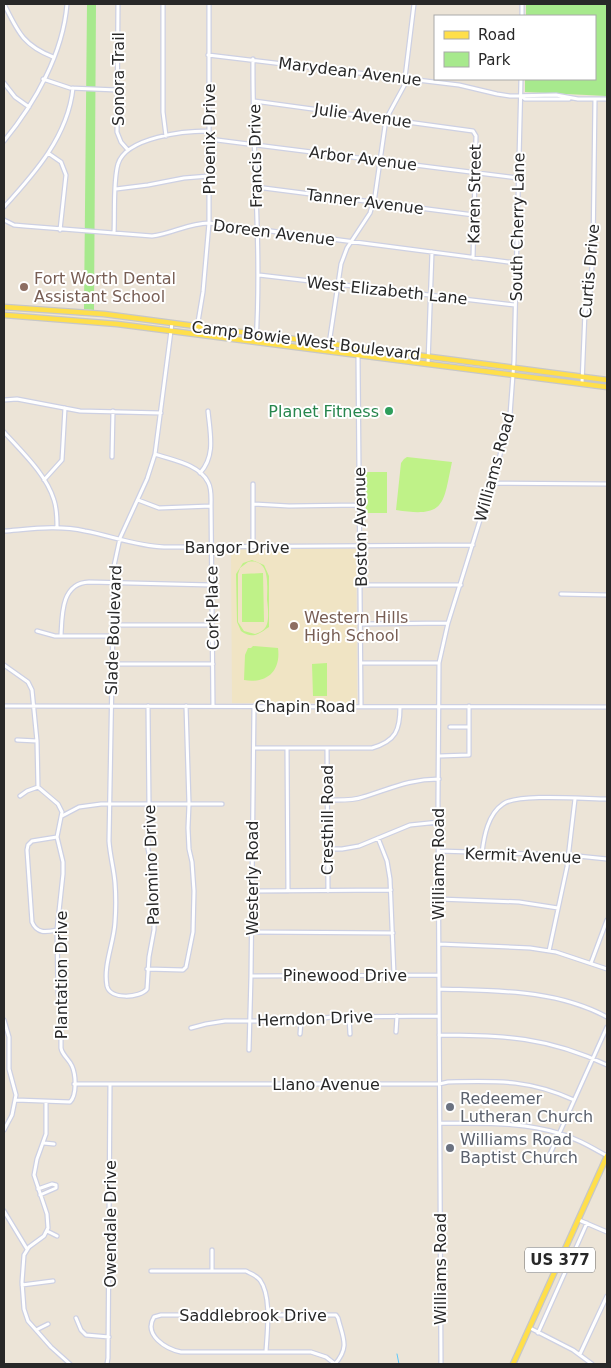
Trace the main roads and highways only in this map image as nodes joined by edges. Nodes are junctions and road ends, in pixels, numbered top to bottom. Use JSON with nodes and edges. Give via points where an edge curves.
{"nodes":[{"id":1,"x":4,"y":307,"type":"edge"},
{"id":2,"x":104,"y":314,"type":"junction"},
{"id":3,"x":4,"y":315,"type":"edge"},
{"id":4,"x":82,"y":320,"type":"junction"},
{"id":5,"x":607,"y":380,"type":"edge"},
{"id":6,"x":607,"y":386,"type":"edge"},
{"id":7,"x":607,"y":1156,"type":"edge"},
{"id":8,"x":514,"y":1364,"type":"edge"}],
"edges":[{"from":1,"to":2,"type":"main road","name":"Camp Bowie West Boulevard"},
{"from":2,"to":4,"type":"main road","via":[[85,315]]},
{"from":2,"to":5,"type":"main road","name":"Camp Bowie West Boulevard"},
{"from":3,"to":4,"type":"main road","name":"Camp Bowie West Boulevard"},
{"from":4,"to":6,"type":"main road","name":"Camp Bowie West Boulevard"},
{"from":7,"to":8,"type":"main road","number":"US 377"}]}
